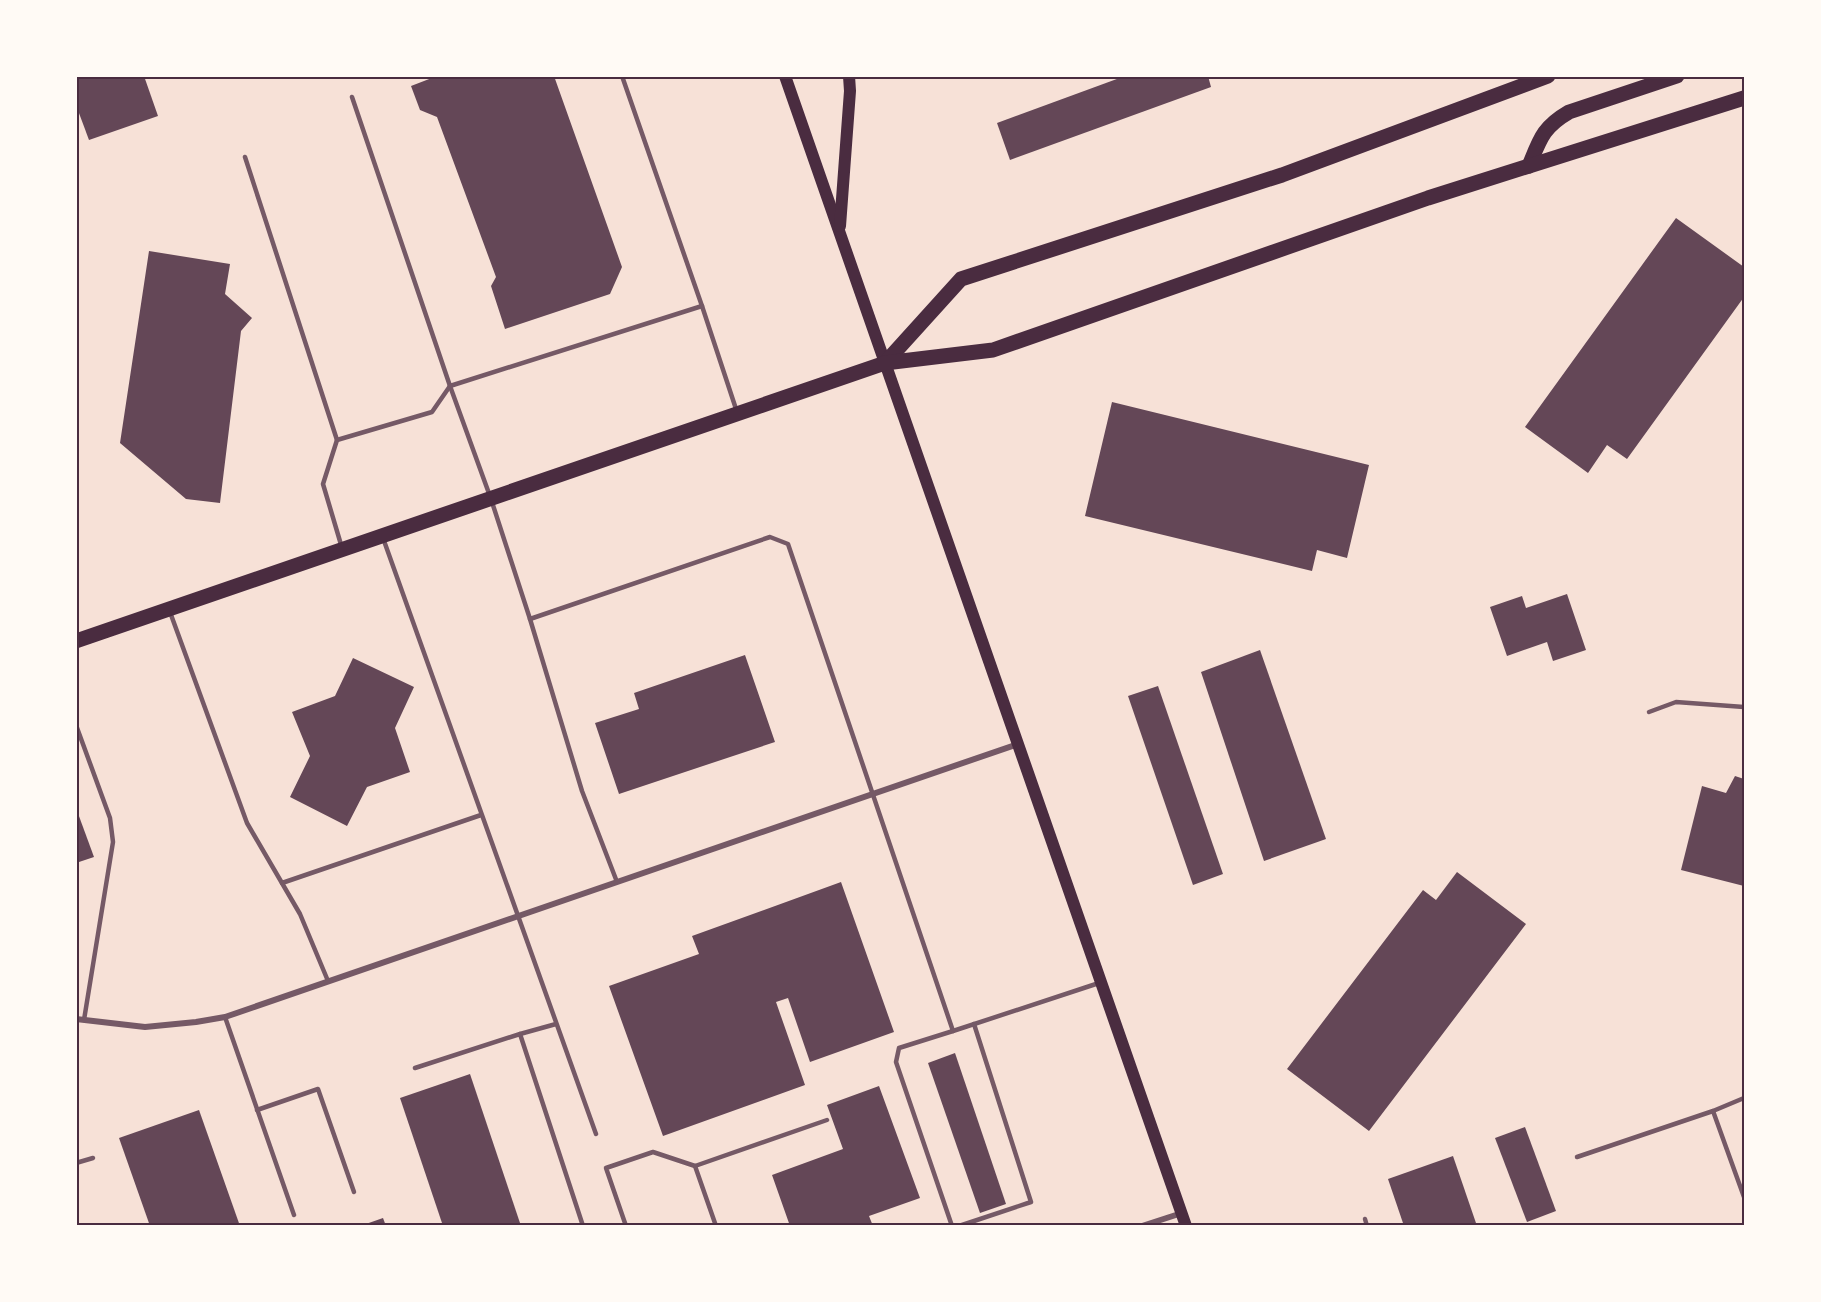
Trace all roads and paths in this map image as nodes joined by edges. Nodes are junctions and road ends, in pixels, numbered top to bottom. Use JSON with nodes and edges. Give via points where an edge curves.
{"nodes":[{"id":1,"x":622,"y":76,"type":"edge"},
{"id":2,"x":785,"y":76,"type":"edge"},
{"id":3,"x":849,"y":76,"type":"edge"},
{"id":4,"x":1548,"y":76,"type":"edge"},
{"id":5,"x":1677,"y":76,"type":"edge"},
{"id":6,"x":352,"y":97,"type":"dead end"},
{"id":7,"x":1744,"y":98,"type":"edge"},
{"id":8,"x":245,"y":157,"type":"dead end"},
{"id":9,"x":1529,"y":166,"type":"junction"},
{"id":10,"x":840,"y":234,"type":"junction"},
{"id":11,"x":702,"y":306,"type":"junction"},
{"id":12,"x":885,"y":363,"type":"junction"},
{"id":13,"x":450,"y":386,"type":"junction"},
{"id":14,"x":737,"y":414,"type":"junction"},
{"id":15,"x":336,"y":440,"type":"junction"},
{"id":16,"x":491,"y":499,"type":"junction"},
{"id":17,"x":382,"y":536,"type":"junction"},
{"id":18,"x":343,"y":550,"type":"junction"},
{"id":19,"x":169,"y":609,"type":"junction"},
{"id":20,"x":530,"y":619,"type":"junction"},
{"id":21,"x":76,"y":641,"type":"edge"},
{"id":22,"x":1744,"y":707,"type":"edge"},
{"id":23,"x":1648,"y":712,"type":"dead end"},
{"id":24,"x":76,"y":725,"type":"edge"},
{"id":25,"x":1019,"y":744,"type":"junction"},
{"id":26,"x":872,"y":794,"type":"junction"},
{"id":27,"x":481,"y":815,"type":"junction"},
{"id":28,"x":617,"y":882,"type":"junction"},
{"id":29,"x":282,"y":883,"type":"junction"},
{"id":30,"x":517,"y":916,"type":"junction"},
{"id":31,"x":328,"y":981,"type":"junction"},
{"id":32,"x":1102,"y":982,"type":"junction"},
{"id":33,"x":225,"y":1017,"type":"junction"},
{"id":34,"x":80,"y":1020,"type":"edge"},
{"id":35,"x":556,"y":1024,"type":"junction"},
{"id":36,"x":974,"y":1024,"type":"junction"},
{"id":37,"x":953,"y":1031,"type":"junction"},
{"id":38,"x":519,"y":1034,"type":"junction"},
{"id":39,"x":415,"y":1068,"type":"dead end"},
{"id":40,"x":1744,"y":1098,"type":"edge"},
{"id":41,"x":257,"y":1110,"type":"junction"},
{"id":42,"x":1713,"y":1111,"type":"junction"},
{"id":43,"x":827,"y":1120,"type":"dead end"},
{"id":44,"x":596,"y":1134,"type":"dead end"},
{"id":45,"x":1578,"y":1157,"type":"dead end"},
{"id":46,"x":93,"y":1158,"type":"dead end"},
{"id":47,"x":76,"y":1163,"type":"edge"},
{"id":48,"x":695,"y":1166,"type":"junction"},
{"id":49,"x":354,"y":1192,"type":"dead end"},
{"id":50,"x":1744,"y":1197,"type":"edge"},
{"id":51,"x":1182,"y":1213,"type":"junction"},
{"id":52,"x":294,"y":1215,"type":"dead end"},
{"id":53,"x":1365,"y":1219,"type":"dead end"},
{"id":54,"x":584,"y":1226,"type":"edge"},
{"id":55,"x":626,"y":1226,"type":"edge"},
{"id":56,"x":716,"y":1226,"type":"edge"},
{"id":57,"x":952,"y":1226,"type":"edge"},
{"id":58,"x":959,"y":1226,"type":"edge"},
{"id":59,"x":1142,"y":1226,"type":"edge"},
{"id":60,"x":1186,"y":1226,"type":"edge"},
{"id":61,"x":1367,"y":1226,"type":"edge"}],
"edges":[{"from":1,"to":11,"type":"lane"},
{"from":2,"to":10,"type":"main road"},
{"from":3,"to":10,"type":"main road"},
{"from":4,"to":12,"type":"main road","via":[[1282,175],[961,279]]},
{"from":5,"to":9,"type":"main road","via":[[1569,112],[1554,121],[1542,134]]},
{"from":6,"to":13,"type":"lane"},
{"from":7,"to":9,"type":"main road"},
{"from":8,"to":15,"type":"lane"},
{"from":9,"to":12,"type":"main road","via":[[993,350]]},
{"from":10,"to":12,"type":"main road"},
{"from":11,"to":13,"type":"lane"},
{"from":11,"to":14,"type":"lane"},
{"from":12,"to":14,"type":"main road"},
{"from":12,"to":25,"type":"main road"},
{"from":13,"to":15,"type":"lane","via":[[432,412]]},
{"from":13,"to":16,"type":"lane"},
{"from":14,"to":16,"type":"main road"},
{"from":15,"to":18,"type":"lane","via":[[323,484]]},
{"from":16,"to":17,"type":"main road"},
{"from":16,"to":20,"type":"lane"},
{"from":17,"to":18,"type":"main road"},
{"from":17,"to":27,"type":"lane"},
{"from":18,"to":19,"type":"main road"},
{"from":19,"to":21,"type":"main road"},
{"from":19,"to":29,"type":"lane","via":[[247,823]]},
{"from":20,"to":26,"type":"lane","via":[[770,537],[788,544]]},
{"from":20,"to":28,"type":"lane","via":[[582,791]]},
{"from":22,"to":23,"type":"lane","via":[[1677,702]]},
{"from":24,"to":34,"type":"lane","via":[[110,818],[113,842]]},
{"from":25,"to":26,"type":"street"},
{"from":25,"to":32,"type":"main road"},
{"from":26,"to":28,"type":"street"},
{"from":26,"to":37,"type":"lane"},
{"from":27,"to":29,"type":"lane"},
{"from":27,"to":30,"type":"lane"},
{"from":28,"to":30,"type":"street"},
{"from":29,"to":31,"type":"lane","via":[[300,914]]},
{"from":30,"to":31,"type":"street"},
{"from":30,"to":35,"type":"lane"},
{"from":31,"to":33,"type":"street"},
{"from":32,"to":36,"type":"lane"},
{"from":32,"to":51,"type":"main road"},
{"from":33,"to":34,"type":"street","via":[[145,1027]]},
{"from":33,"to":41,"type":"lane"},
{"from":35,"to":38,"type":"lane"},
{"from":35,"to":44,"type":"lane"},
{"from":36,"to":37,"type":"lane"},
{"from":36,"to":58,"type":"lane","via":[[1031,1202]]},
{"from":37,"to":57,"type":"lane","via":[[899,1048],[896,1062]]},
{"from":38,"to":39,"type":"lane"},
{"from":38,"to":54,"type":"lane"},
{"from":40,"to":42,"type":"lane"},
{"from":41,"to":49,"type":"lane","via":[[318,1089]]},
{"from":41,"to":52,"type":"lane"},
{"from":42,"to":45,"type":"lane"},
{"from":42,"to":50,"type":"lane"},
{"from":43,"to":48,"type":"lane"},
{"from":46,"to":47,"type":"lane"},
{"from":48,"to":55,"type":"lane","via":[[652,1152],[606,1168]]},
{"from":48,"to":56,"type":"lane"},
{"from":51,"to":59,"type":"street"},
{"from":51,"to":60,"type":"main road"},
{"from":53,"to":61,"type":"lane"}]}
